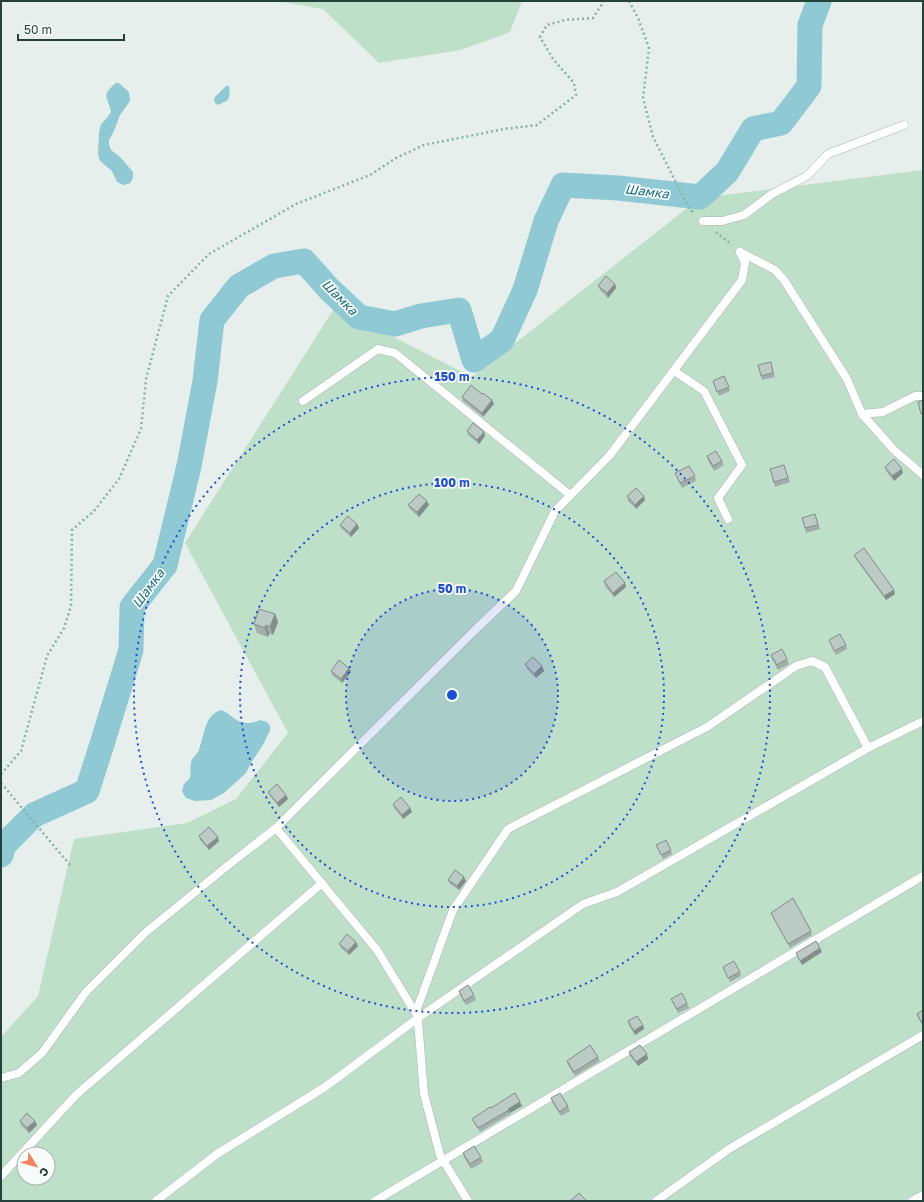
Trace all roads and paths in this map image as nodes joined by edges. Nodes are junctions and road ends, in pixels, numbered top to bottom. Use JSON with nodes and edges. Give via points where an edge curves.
{"nodes":[{"id":1,"x":604,"y":1,"type":"edge"},
{"id":2,"x":629,"y":1,"type":"edge"},
{"id":3,"x":904,"y":125,"type":"dead end"},
{"id":4,"x":703,"y":221,"type":"junction"},
{"id":5,"x":740,"y":252,"type":"junction"},
{"id":6,"x":674,"y":371,"type":"junction"},
{"id":7,"x":923,"y":396,"type":"edge"},
{"id":8,"x":303,"y":401,"type":"dead end"},
{"id":9,"x":862,"y":414,"type":"junction"},
{"id":10,"x":923,"y":475,"type":"edge"},
{"id":11,"x":570,"y":495,"type":"junction"},
{"id":12,"x":728,"y":520,"type":"dead end"},
{"id":13,"x":923,"y":721,"type":"edge"},
{"id":14,"x":868,"y":748,"type":"junction"},
{"id":15,"x":1,"y":774,"type":"edge"},
{"id":16,"x":1,"y":783,"type":"edge"},
{"id":17,"x":276,"y":828,"type":"junction"},
{"id":18,"x":70,"y":865,"type":"dead end"},
{"id":19,"x":923,"y":876,"type":"edge"},
{"id":20,"x":322,"y":883,"type":"junction"},
{"id":21,"x":418,"y":1018,"type":"junction"},
{"id":22,"x":923,"y":1035,"type":"edge"},
{"id":23,"x":1,"y":1078,"type":"edge"},
{"id":24,"x":444,"y":1160,"type":"junction"},
{"id":25,"x":1,"y":1176,"type":"edge"},
{"id":26,"x":923,"y":1195,"type":"edge"},
{"id":27,"x":156,"y":1201,"type":"edge"},
{"id":28,"x":374,"y":1201,"type":"edge"},
{"id":29,"x":468,"y":1201,"type":"edge"},
{"id":30,"x":656,"y":1201,"type":"edge"},
{"id":31,"x":912,"y":1201,"type":"edge"}],
"edges":[{"from":1,"to":15,"type":"path","via":[[593,18],[565,20],[547,25],[540,37],[553,59],[574,83],[576,95],[537,125],[424,145],[396,158],[370,175],[296,204],[209,254],[168,296],[146,379],[141,428],[119,479],[94,511],[72,530],[71,606],[64,628],[47,656],[20,751]]},
{"from":2,"to":4,"type":"path","via":[[649,48],[644,98],[654,137],[690,210]]},
{"from":3,"to":4,"type":"lane","via":[[828,154],[807,176],[772,194],[744,215],[722,221]]},
{"from":4,"to":5,"type":"path"},
{"from":5,"to":6,"type":"lane","via":[[745,263],[742,280]]},
{"from":5,"to":9,"type":"lane","via":[[775,270],[784,280],[847,379]]},
{"from":6,"to":11,"type":"lane","via":[[610,455]]},
{"from":6,"to":12,"type":"lane","via":[[704,391],[742,465],[718,498]]},
{"from":7,"to":9,"type":"lane","via":[[915,396],[883,412]]},
{"from":8,"to":11,"type":"lane","via":[[378,349],[395,353]]},
{"from":9,"to":10,"type":"lane","via":[[894,450]]},
{"from":11,"to":17,"type":"lane","via":[[555,511],[516,591]]},
{"from":13,"to":14,"type":"lane"},
{"from":14,"to":21,"type":"lane","via":[[617,892],[583,904]]},
{"from":14,"to":21,"type":"lane","via":[[825,668],[812,661],[796,666],[707,727],[508,829],[453,910],[417,1009]]},
{"from":16,"to":18,"type":"path"},
{"from":17,"to":20,"type":"lane"},
{"from":17,"to":23,"type":"lane","via":[[230,862],[146,932],[86,992],[42,1053],[19,1073]]},
{"from":19,"to":24,"type":"lane"},
{"from":20,"to":21,"type":"lane","via":[[377,950]]},
{"from":20,"to":25,"type":"lane","via":[[76,1095]]},
{"from":21,"to":24,"type":"lane","via":[[424,1094],[440,1155]]},
{"from":21,"to":27,"type":"lane","via":[[325,1087],[217,1154]]},
{"from":22,"to":30,"type":"lane","via":[[729,1149]]},
{"from":24,"to":28,"type":"lane"},
{"from":24,"to":29,"type":"lane"},
{"from":26,"to":31,"type":"lane"}]}
